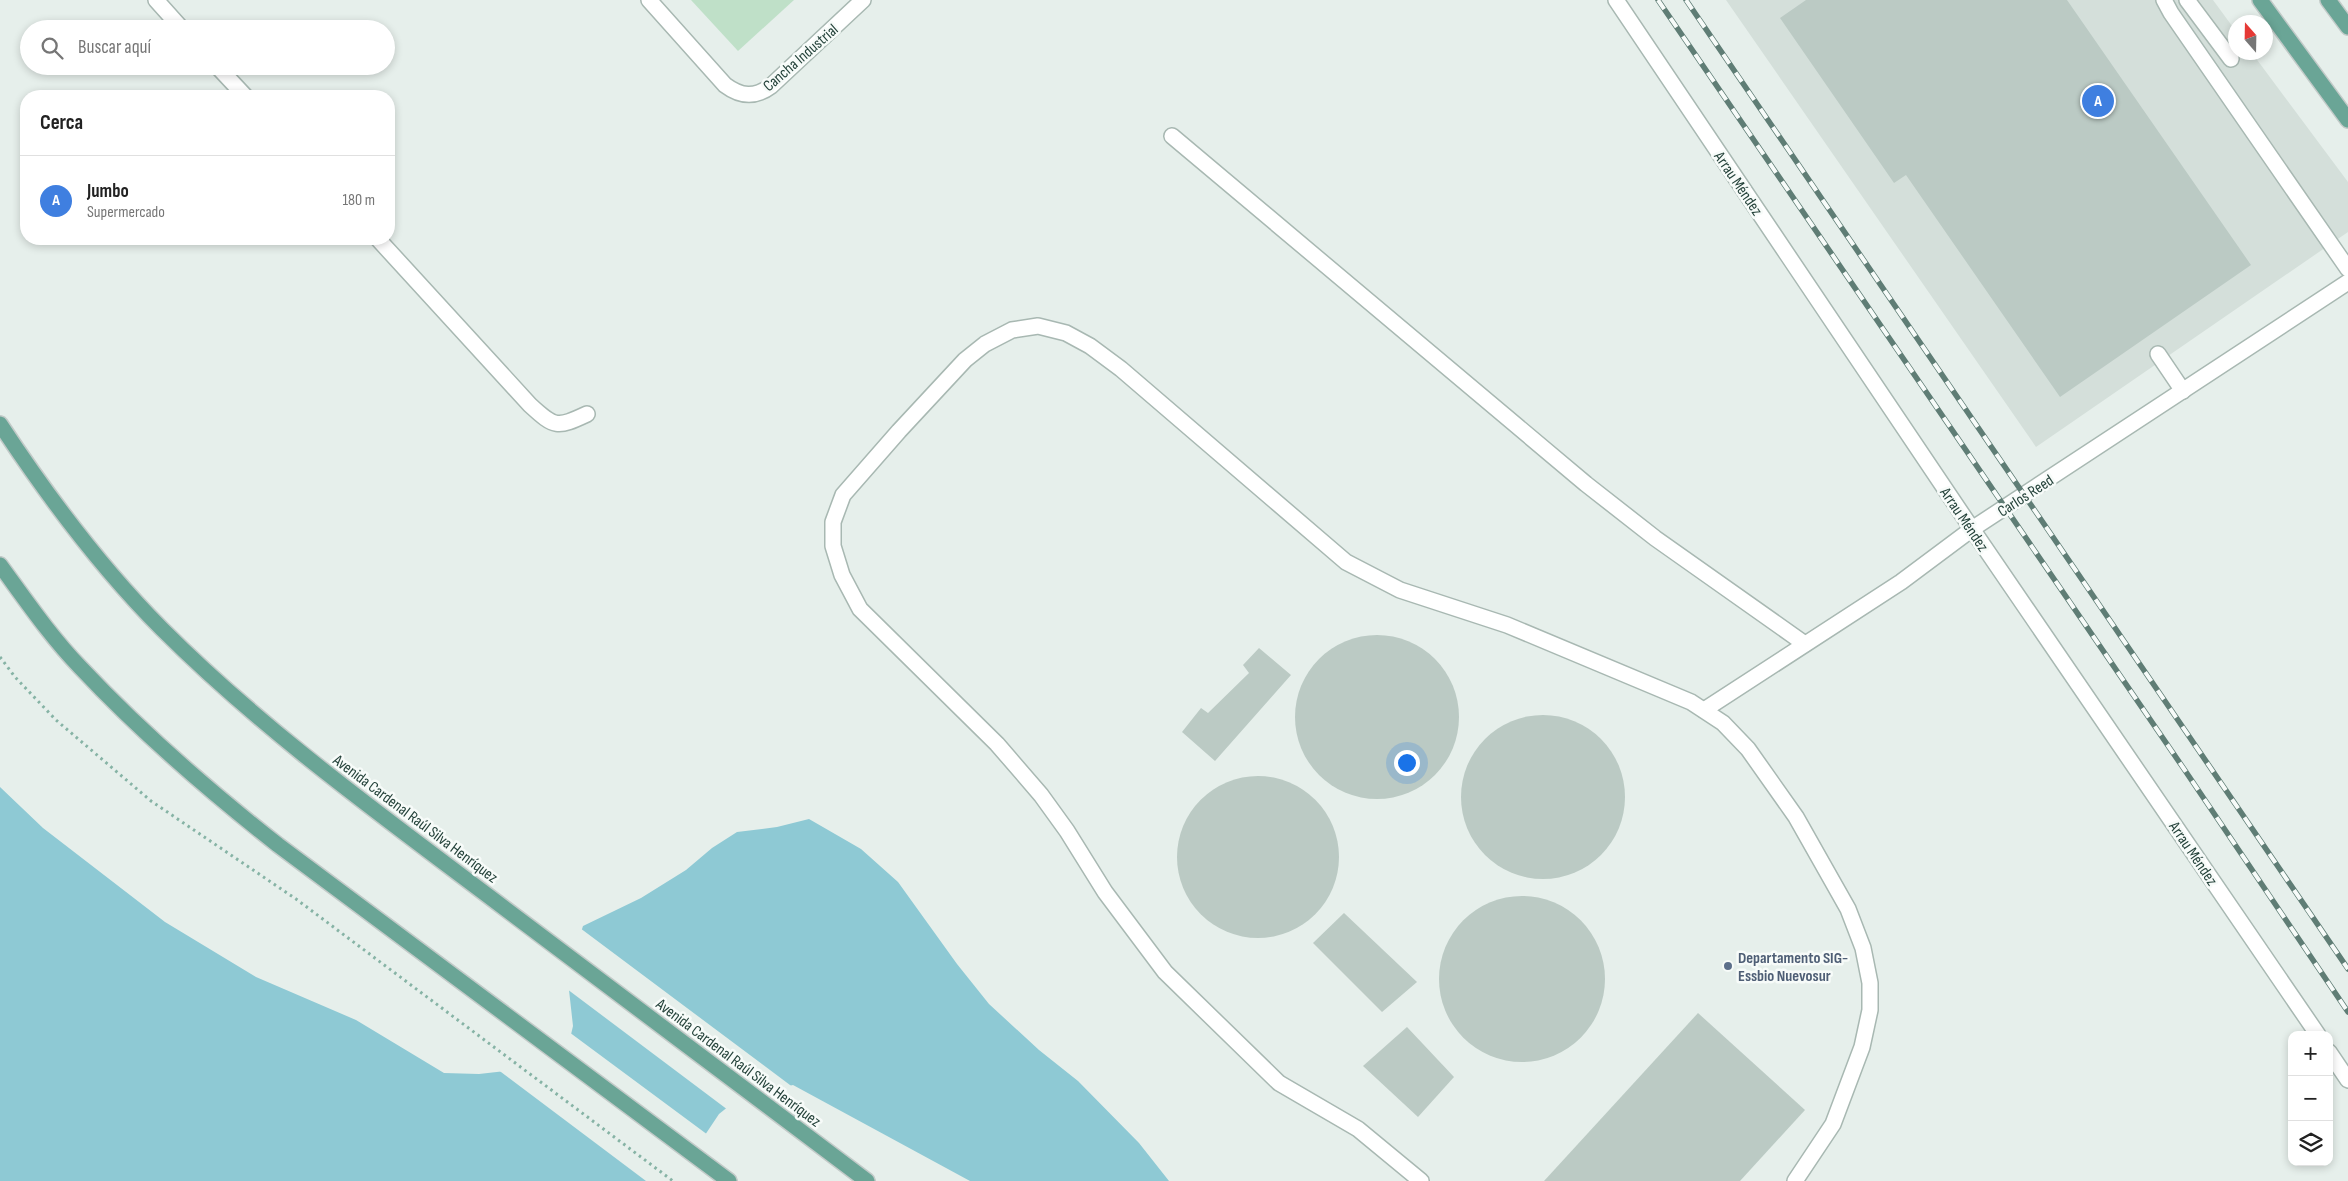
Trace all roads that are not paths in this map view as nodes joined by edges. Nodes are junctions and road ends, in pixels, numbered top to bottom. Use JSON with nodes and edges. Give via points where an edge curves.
{"nodes":[{"id":1,"x":156,"y":0,"type":"edge"},
{"id":2,"x":649,"y":0,"type":"edge"},
{"id":3,"x":863,"y":0,"type":"edge"},
{"id":4,"x":1616,"y":0,"type":"edge"},
{"id":5,"x":2164,"y":0,"type":"edge"},
{"id":6,"x":2187,"y":0,"type":"edge"},
{"id":7,"x":2260,"y":0,"type":"edge"},
{"id":8,"x":2328,"y":0,"type":"edge"},
{"id":9,"x":174,"y":20,"type":"edge"},
{"id":10,"x":2348,"y":27,"type":"edge"},
{"id":11,"x":2228,"y":54,"type":"edge"},
{"id":12,"x":225,"y":75,"type":"edge"},
{"id":13,"x":239,"y":90,"type":"edge"},
{"id":14,"x":2348,"y":120,"type":"edge"},
{"id":15,"x":1172,"y":136,"type":"dead end"},
{"id":16,"x":383,"y":245,"type":"edge"},
{"id":17,"x":2348,"y":269,"type":"edge"},
{"id":18,"x":2348,"y":282,"type":"edge"},
{"id":19,"x":2158,"y":354,"type":"dead end"},
{"id":20,"x":2183,"y":391,"type":"junction"},
{"id":21,"x":588,"y":414,"type":"dead end"},
{"id":22,"x":0,"y":424,"type":"edge"},
{"id":23,"x":1972,"y":529,"type":"junction"},
{"id":24,"x":0,"y":565,"type":"edge"},
{"id":25,"x":1805,"y":644,"type":"junction"},
{"id":26,"x":1704,"y":710,"type":"junction"},
{"id":27,"x":2315,"y":1031,"type":"edge"},
{"id":28,"x":2333,"y":1058,"type":"edge"},
{"id":29,"x":2348,"y":1080,"type":"edge"},
{"id":30,"x":729,"y":1181,"type":"edge"},
{"id":31,"x":867,"y":1181,"type":"edge"},
{"id":32,"x":1421,"y":1181,"type":"edge"},
{"id":33,"x":1795,"y":1181,"type":"edge"}],
"edges":[{"from":1,"to":9,"type":"street"},
{"from":2,"to":3,"type":"street","name":"Cancha Industrial","via":[[725,85],[746,95],[771,86]]},
{"from":4,"to":23,"type":"street","name":"Arrau Méndez"},
{"from":5,"to":17,"type":"street"},
{"from":6,"to":11,"type":"street"},
{"from":7,"to":14,"type":"main road"},
{"from":8,"to":10,"type":"main road"},
{"from":12,"to":13,"type":"street"},
{"from":15,"to":25,"type":"street","via":[[1586,484],[1655,538]]},
{"from":16,"to":21,"type":"street","via":[[548,422],[564,424]]},
{"from":18,"to":20,"type":"street","name":"Carlos Reed"},
{"from":19,"to":20,"type":"street"},
{"from":20,"to":23,"type":"street","name":"Carlos Reed"},
{"from":22,"to":31,"type":"main road","name":"Avenida Cardenal Raúl Silva Henríquez","via":[[77,534],[159,627],[244,706],[451,867]]},
{"from":23,"to":25,"type":"street","name":"Carlos Reed","via":[[1900,582]]},
{"from":23,"to":27,"type":"street","name":"Arrau Méndez"},
{"from":24,"to":30,"type":"main road","via":[[78,666],[223,801]]},
{"from":25,"to":26,"type":"street","name":"Carlos Reed"},
{"from":26,"to":32,"type":"street","via":[[1507,625],[1400,590],[1346,562],[1121,369],[1066,333],[1038,326],[1012,330],[985,344],[965,360],[844,495],[833,522],[833,546],[842,575],[860,609],[997,744],[1041,796],[1067,830],[1105,892],[1165,972],[1279,1083],[1358,1129]]},
{"from":26,"to":33,"type":"street","via":[[1723,723],[1748,749],[1796,817],[1848,909],[1863,948],[1870,983],[1870,1010],[1862,1047],[1833,1124]]},
{"from":28,"to":29,"type":"street"}]}
